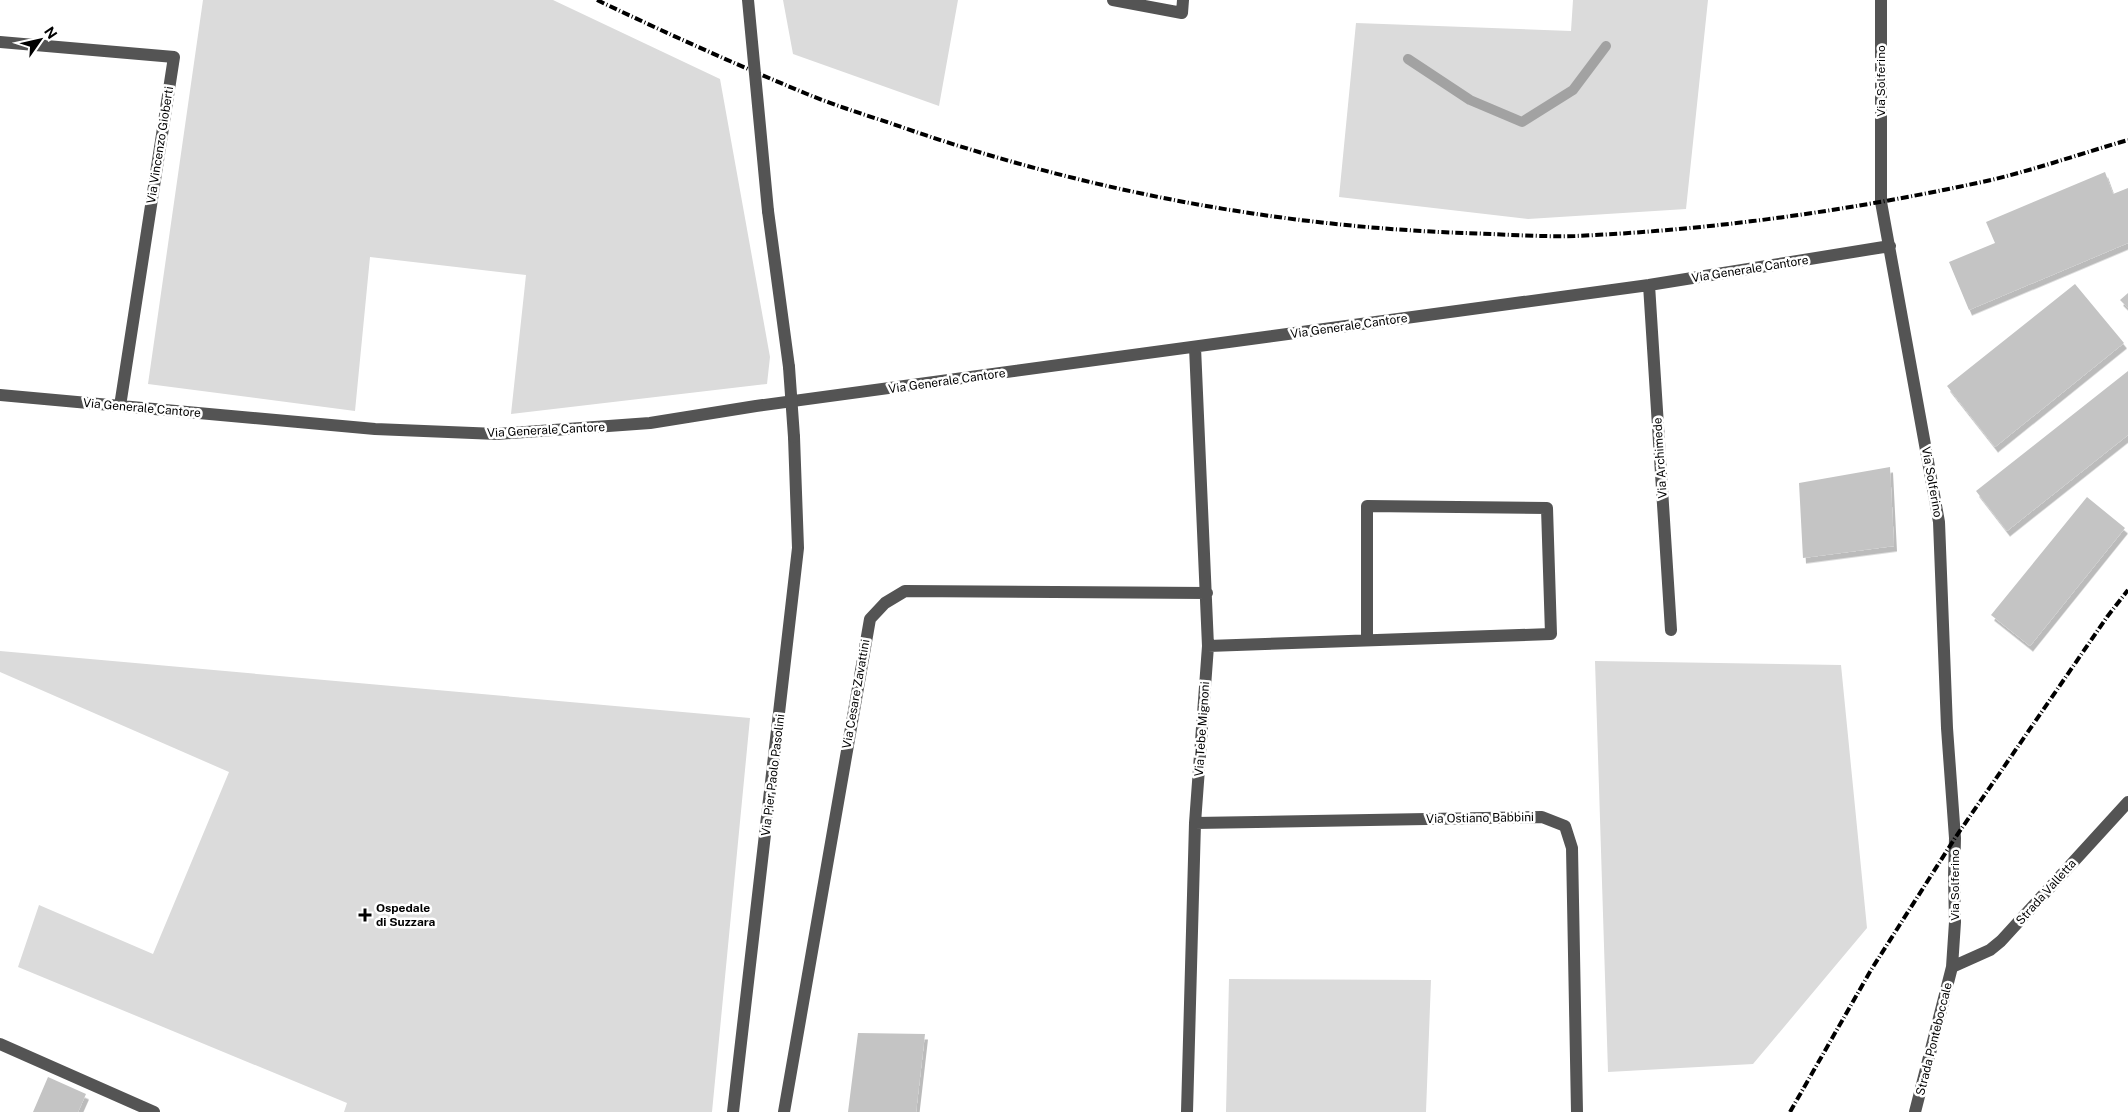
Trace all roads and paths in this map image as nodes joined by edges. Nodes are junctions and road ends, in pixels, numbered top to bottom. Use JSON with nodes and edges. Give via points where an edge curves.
{"nodes":[{"id":1,"x":748,"y":0,"type":"edge"},
{"id":2,"x":1112,"y":0,"type":"edge"},
{"id":3,"x":1183,"y":0,"type":"edge"},
{"id":4,"x":1882,"y":0,"type":"edge"},
{"id":5,"x":0,"y":42,"type":"edge"},
{"id":6,"x":1890,"y":246,"type":"junction"},
{"id":7,"x":1649,"y":285,"type":"junction"},
{"id":8,"x":1195,"y":347,"type":"junction"},
{"id":9,"x":0,"y":396,"type":"edge"},
{"id":10,"x":120,"y":406,"type":"junction"},
{"id":11,"x":1207,"y":593,"type":"junction"},
{"id":12,"x":1671,"y":630,"type":"dead end"},
{"id":13,"x":1367,"y":640,"type":"junction"},
{"id":14,"x":1208,"y":646,"type":"junction"},
{"id":15,"x":2128,"y":802,"type":"edge"},
{"id":16,"x":1195,"y":823,"type":"junction"},
{"id":17,"x":1952,"y":967,"type":"junction"},
{"id":18,"x":0,"y":1044,"type":"edge"},
{"id":19,"x":154,"y":1112,"type":"edge"},
{"id":20,"x":733,"y":1112,"type":"edge"},
{"id":21,"x":784,"y":1112,"type":"edge"},
{"id":22,"x":1187,"y":1112,"type":"edge"},
{"id":23,"x":1577,"y":1112,"type":"edge"},
{"id":24,"x":1915,"y":1112,"type":"edge"}],
"edges":[{"from":1,"to":20,"type":"street","name":"Via Pier Paolo Pasolini","bridge":true,"via":[[768,211],[789,367],[798,548]]},
{"from":2,"to":3,"type":"street","via":[[1182,13]]},
{"from":4,"to":6,"type":"street","name":"Via Solferino","via":[[1881,202]]},
{"from":5,"to":10,"type":"street","name":"Via Vincenzo Gioberti","via":[[174,57]]},
{"from":6,"to":7,"type":"street","name":"Via Generale Cantore"},
{"from":6,"to":17,"type":"street","name":"Via Solferino","via":[[1939,522],[1955,838]]},
{"from":7,"to":8,"type":"street","name":"Via Generale Cantore"},
{"from":7,"to":12,"type":"street","name":"Via Archimede"},
{"from":8,"to":10,"type":"street","name":"Via Generale Cantore","via":[[650,423],[497,434],[375,429]]},
{"from":8,"to":11,"type":"street","name":"Via Tebe Mignoni"},
{"from":9,"to":10,"type":"street","name":"Via Generale Cantore"},
{"from":11,"to":14,"type":"street","name":"Via Tebe Mignoni"},
{"from":11,"to":21,"type":"street","name":"Via Cesare Zavattini","via":[[905,592],[884,603],[870,620]]},
{"from":13,"to":13,"type":"street","via":[[1551,634],[1548,508],[1367,506]]},
{"from":13,"to":14,"type":"street"},
{"from":14,"to":16,"type":"street","name":"Via Tebe Mignoni"},
{"from":15,"to":17,"type":"street","name":"Strada Valletta","via":[[2001,941],[1990,950]]},
{"from":16,"to":22,"type":"street","name":"Via Tebe Mignoni"},
{"from":16,"to":23,"type":"street","name":"Via Ostiano Babbini","via":[[1542,817],[1565,826],[1572,848]]},
{"from":17,"to":24,"type":"street","name":"Strada Ponteboccale"},
{"from":18,"to":19,"type":"street"}]}
